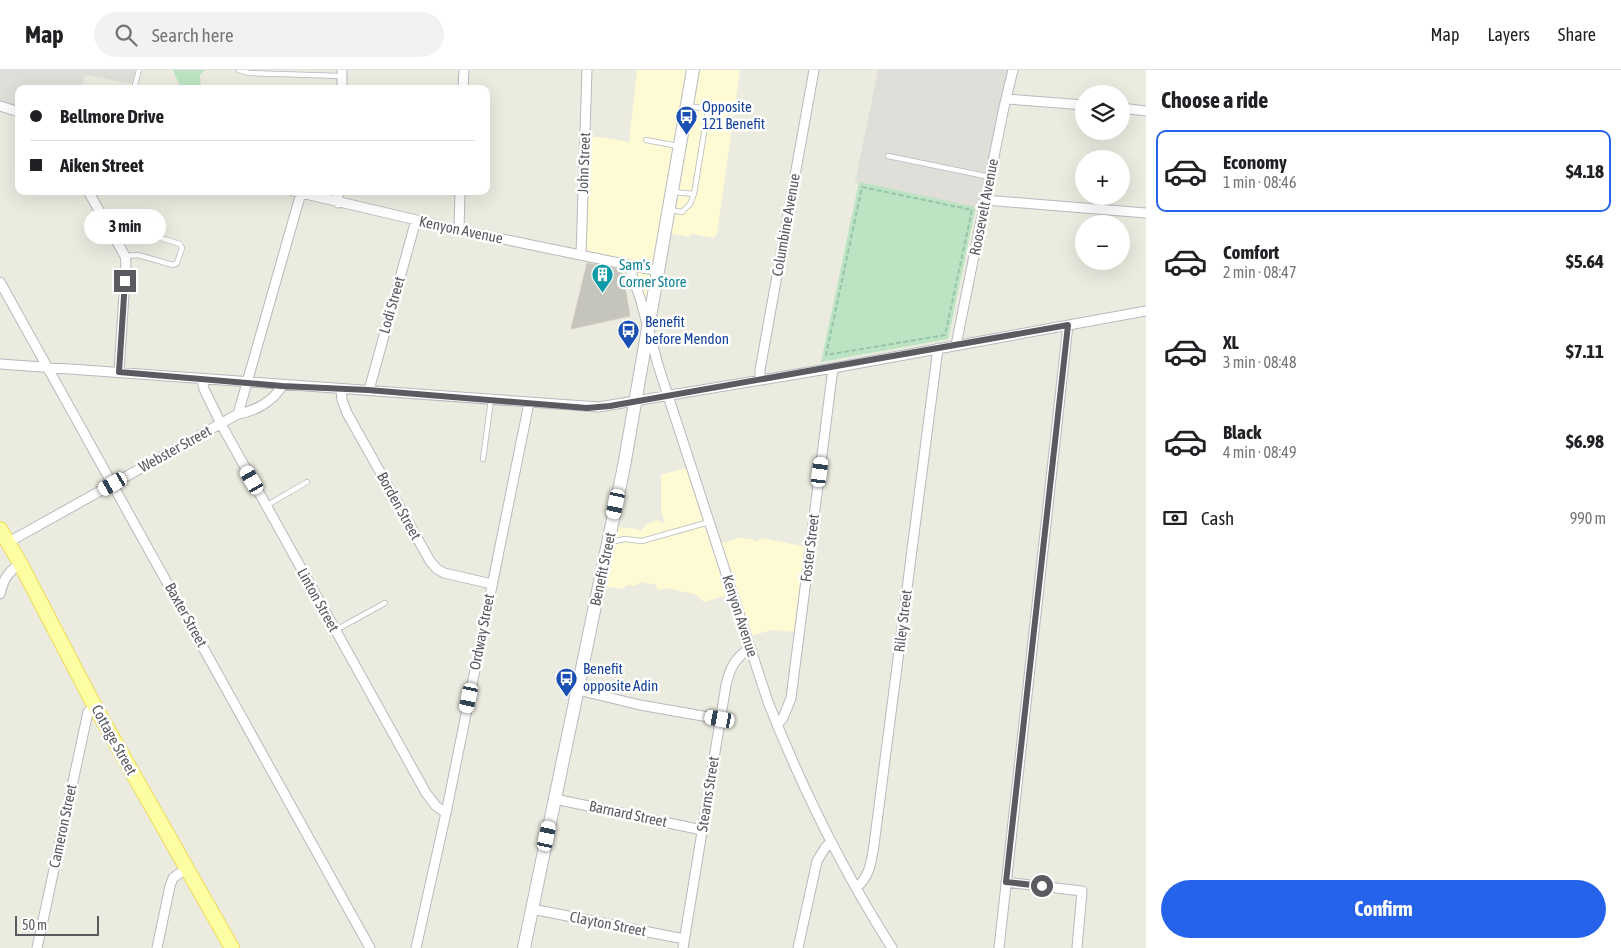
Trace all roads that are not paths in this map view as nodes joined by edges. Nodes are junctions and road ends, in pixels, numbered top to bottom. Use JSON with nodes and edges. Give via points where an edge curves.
{"nodes":[{"id":1,"x":139,"y":70,"type":"edge"},
{"id":2,"x":239,"y":70,"type":"edge"},
{"id":3,"x":464,"y":70,"type":"edge"},
{"id":4,"x":588,"y":70,"type":"edge"},
{"id":5,"x":693,"y":70,"type":"edge"},
{"id":6,"x":814,"y":70,"type":"edge"},
{"id":7,"x":1014,"y":70,"type":"edge"},
{"id":8,"x":342,"y":73,"type":"edge"},
{"id":9,"x":135,"y":85,"type":"edge"},
{"id":10,"x":463,"y":85,"type":"edge"},
{"id":11,"x":1007,"y":99,"type":"junction"},
{"id":12,"x":1075,"y":104,"type":"edge"},
{"id":13,"x":0,"y":106,"type":"edge"},
{"id":14,"x":686,"y":106,"type":"junction"},
{"id":15,"x":1130,"y":109,"type":"edge"},
{"id":16,"x":1146,"y":110,"type":"edge"},
{"id":17,"x":15,"y":111,"type":"edge"},
{"id":18,"x":646,"y":140,"type":"dead end"},
{"id":19,"x":680,"y":147,"type":"junction"},
{"id":20,"x":888,"y":156,"type":"dead end"},
{"id":21,"x":990,"y":177,"type":"junction"},
{"id":22,"x":672,"y":192,"type":"junction"},
{"id":23,"x":694,"y":194,"type":"junction"},
{"id":24,"x":90,"y":195,"type":"edge"},
{"id":25,"x":296,"y":195,"type":"edge"},
{"id":26,"x":308,"y":195,"type":"edge"},
{"id":27,"x":338,"y":195,"type":"edge"},
{"id":28,"x":460,"y":195,"type":"edge"},
{"id":29,"x":985,"y":200,"type":"junction"},
{"id":30,"x":338,"y":203,"type":"junction"},
{"id":31,"x":669,"y":209,"type":"junction"},
{"id":32,"x":1146,"y":213,"type":"edge"},
{"id":33,"x":416,"y":220,"type":"junction"},
{"id":34,"x":107,"y":225,"type":"junction"},
{"id":35,"x":459,"y":230,"type":"junction"},
{"id":36,"x":581,"y":255,"type":"junction"},
{"id":37,"x":124,"y":256,"type":"junction"},
{"id":38,"x":629,"y":266,"type":"junction"},
{"id":39,"x":658,"y":271,"type":"junction"},
{"id":40,"x":0,"y":282,"type":"edge"},
{"id":41,"x":1146,"y":311,"type":"edge"},
{"id":42,"x":1068,"y":325,"type":"junction"},
{"id":43,"x":648,"y":330,"type":"junction"},
{"id":44,"x":956,"y":345,"type":"junction"},
{"id":45,"x":938,"y":348,"type":"junction"},
{"id":46,"x":0,"y":364,"type":"edge"},
{"id":47,"x":48,"y":367,"type":"junction"},
{"id":48,"x":832,"y":368,"type":"junction"},
{"id":49,"x":119,"y":372,"type":"junction"},
{"id":50,"x":202,"y":379,"type":"junction"},
{"id":51,"x":760,"y":380,"type":"junction"},
{"id":52,"x":247,"y":383,"type":"junction"},
{"id":53,"x":282,"y":386,"type":"junction"},
{"id":54,"x":341,"y":389,"type":"junction"},
{"id":55,"x":368,"y":390,"type":"junction"},
{"id":56,"x":668,"y":395,"type":"junction"},
{"id":57,"x":491,"y":400,"type":"junction"},
{"id":58,"x":636,"y":401,"type":"junction"},
{"id":59,"x":529,"y":403,"type":"junction"},
{"id":60,"x":238,"y":414,"type":"junction"},
{"id":61,"x":221,"y":424,"type":"junction"},
{"id":62,"x":483,"y":459,"type":"dead end"},
{"id":63,"x":307,"y":482,"type":"dead end"},
{"id":64,"x":113,"y":484,"type":"junction"},
{"id":65,"x":266,"y":506,"type":"junction"},
{"id":66,"x":710,"y":522,"type":"junction"},
{"id":67,"x":0,"y":529,"type":"edge"},
{"id":68,"x":608,"y":542,"type":"junction"},
{"id":69,"x":8,"y":543,"type":"junction"},
{"id":70,"x":20,"y":563,"type":"junction"},
{"id":71,"x":492,"y":584,"type":"junction"},
{"id":72,"x":0,"y":594,"type":"edge"},
{"id":73,"x":385,"y":603,"type":"dead end"},
{"id":74,"x":335,"y":630,"type":"junction"},
{"id":75,"x":750,"y":648,"type":"junction"},
{"id":76,"x":578,"y":690,"type":"junction"},
{"id":77,"x":94,"y":705,"type":"junction"},
{"id":78,"x":720,"y":719,"type":"junction"},
{"id":79,"x":777,"y":725,"type":"junction"},
{"id":80,"x":555,"y":799,"type":"junction"},
{"id":81,"x":446,"y":812,"type":"junction"},
{"id":82,"x":702,"y":830,"type":"junction"},
{"id":83,"x":831,"y":842,"type":"junction"},
{"id":84,"x":187,"y":868,"type":"junction"},
{"id":85,"x":1006,"y":882,"type":"junction"},
{"id":86,"x":856,"y":888,"type":"junction"},
{"id":87,"x":532,"y":909,"type":"junction"},
{"id":88,"x":684,"y":944,"type":"edge"},
{"id":89,"x":37,"y":948,"type":"edge"},
{"id":90,"x":157,"y":948,"type":"edge"},
{"id":91,"x":232,"y":948,"type":"edge"},
{"id":92,"x":370,"y":948,"type":"edge"},
{"id":93,"x":416,"y":948,"type":"edge"},
{"id":94,"x":524,"y":948,"type":"edge"},
{"id":95,"x":798,"y":948,"type":"edge"},
{"id":96,"x":892,"y":948,"type":"edge"},
{"id":97,"x":999,"y":948,"type":"edge"},
{"id":98,"x":1077,"y":948,"type":"edge"}],
"edges":[{"from":1,"to":9,"type":"lane"},
{"from":2,"to":8,"type":"lane","via":[[249,73]]},
{"from":3,"to":10,"type":"street"},
{"from":4,"to":36,"type":"street","name":"John Street"},
{"from":5,"to":14,"type":"street","name":"Benefit Street"},
{"from":6,"to":51,"type":"street","name":"Columbine Avenue"},
{"from":7,"to":11,"type":"street","name":"Roosevelt Avenue"},
{"from":11,"to":12,"type":"street"},
{"from":11,"to":21,"type":"street","name":"Roosevelt Avenue"},
{"from":13,"to":17,"type":"street"},
{"from":14,"to":19,"type":"street","name":"Benefit Street"},
{"from":14,"to":23,"type":"lane","via":[[708,109]]},
{"from":15,"to":16,"type":"street"},
{"from":18,"to":19,"type":"lane"},
{"from":19,"to":22,"type":"street","name":"Benefit Street"},
{"from":20,"to":21,"type":"lane"},
{"from":21,"to":29,"type":"street","name":"Roosevelt Avenue"},
{"from":22,"to":23,"type":"lane"},
{"from":22,"to":31,"type":"street","name":"Benefit Street"},
{"from":23,"to":31,"type":"lane","via":[[682,212]]},
{"from":24,"to":34,"type":"street"},
{"from":25,"to":52,"type":"street"},
{"from":26,"to":30,"type":"street","name":"Kenyon Avenue"},
{"from":27,"to":30,"type":"street"},
{"from":28,"to":35,"type":"street"},
{"from":29,"to":32,"type":"street"},
{"from":29,"to":44,"type":"street","name":"Roosevelt Avenue"},
{"from":30,"to":33,"type":"street","name":"Kenyon Avenue"},
{"from":31,"to":39,"type":"street","name":"Benefit Street"},
{"from":33,"to":35,"type":"street","name":"Kenyon Avenue"},
{"from":33,"to":55,"type":"street","name":"Lodi Street"},
{"from":34,"to":37,"type":"street"},
{"from":34,"to":37,"type":"lane","via":[[119,225],[180,244],[182,248],[178,263],[173,265],[138,255]]},
{"from":35,"to":36,"type":"street","name":"Kenyon Avenue"},
{"from":36,"to":38,"type":"street","name":"Kenyon Avenue"},
{"from":37,"to":49,"type":"street"},
{"from":38,"to":39,"type":"street","name":"Kenyon Avenue"},
{"from":38,"to":43,"type":"street","name":"Kenyon Avenue"},
{"from":39,"to":43,"type":"street","name":"Benefit Street"},
{"from":40,"to":47,"type":"street","name":"Baxter Street"},
{"from":41,"to":42,"type":"street"},
{"from":42,"to":44,"type":"street"},
{"from":42,"to":85,"type":"street"},
{"from":43,"to":56,"type":"street","name":"Kenyon Avenue"},
{"from":43,"to":58,"type":"street","name":"Benefit Street"},
{"from":44,"to":45,"type":"street"},
{"from":45,"to":48,"type":"street"},
{"from":45,"to":86,"type":"street","name":"Riley Street","via":[[874,845],[868,873]]},
{"from":46,"to":47,"type":"street"},
{"from":47,"to":49,"type":"street"},
{"from":47,"to":64,"type":"street","name":"Baxter Street"},
{"from":48,"to":51,"type":"street"},
{"from":48,"to":79,"type":"street","name":"Foster Street","via":[[791,698]]},
{"from":49,"to":50,"type":"street"},
{"from":50,"to":52,"type":"street"},
{"from":50,"to":61,"type":"street","name":"Linton Street"},
{"from":51,"to":56,"type":"street"},
{"from":52,"to":53,"type":"street"},
{"from":52,"to":60,"type":"street"},
{"from":53,"to":54,"type":"street"},
{"from":53,"to":60,"type":"street","name":"Webster Street","via":[[277,395],[262,405],[248,413]]},
{"from":54,"to":55,"type":"street"},
{"from":54,"to":71,"type":"street","name":"Borden Street","via":[[347,413],[430,561],[444,574]]},
{"from":55,"to":57,"type":"street"},
{"from":56,"to":58,"type":"street"},
{"from":56,"to":66,"type":"street","name":"Kenyon Avenue"},
{"from":57,"to":59,"type":"street"},
{"from":57,"to":62,"type":"lane"},
{"from":58,"to":59,"type":"street","via":[[599,407]]},
{"from":58,"to":68,"type":"street","name":"Benefit Street"},
{"from":59,"to":71,"type":"street","name":"Ordway Street"},
{"from":60,"to":61,"type":"street","name":"Webster Street"},
{"from":61,"to":64,"type":"street","name":"Webster Street"},
{"from":61,"to":65,"type":"street","name":"Linton Street"},
{"from":63,"to":65,"type":"lane"},
{"from":64,"to":69,"type":"street","name":"Webster Street"},
{"from":64,"to":92,"type":"street","name":"Baxter Street"},
{"from":65,"to":74,"type":"street","name":"Linton Street"},
{"from":66,"to":68,"type":"lane","via":[[642,541]]},
{"from":66,"to":75,"type":"street","name":"Kenyon Avenue"},
{"from":67,"to":69,"type":"main road","name":"Cottage Street"},
{"from":68,"to":76,"type":"street","name":"Benefit Street"},
{"from":69,"to":70,"type":"main road","name":"Cottage Street"},
{"from":70,"to":72,"type":"street","via":[[8,574]]},
{"from":70,"to":77,"type":"main road","name":"Cottage Street"},
{"from":71,"to":81,"type":"street","name":"Ordway Street"},
{"from":73,"to":74,"type":"lane"},
{"from":74,"to":81,"type":"street","name":"Linton Street","via":[[426,793],[436,806]]},
{"from":75,"to":78,"type":"street","name":"Stearns Street","via":[[732,666]]},
{"from":75,"to":79,"type":"street","name":"Kenyon Avenue"},
{"from":76,"to":78,"type":"street"},
{"from":76,"to":80,"type":"street","name":"Benefit Street"},
{"from":77,"to":84,"type":"main road","name":"Cottage Street"},
{"from":77,"to":89,"type":"street","name":"Cameron Street","via":[[88,712]]},
{"from":78,"to":82,"type":"street","name":"Stearns Street"},
{"from":79,"to":83,"type":"street","name":"Kenyon Avenue"},
{"from":80,"to":82,"type":"street","name":"Barnard Street"},
{"from":80,"to":87,"type":"street","name":"Benefit Street"},
{"from":81,"to":93,"type":"street","name":"Ordway Street"},
{"from":82,"to":88,"type":"street","name":"Stearns Street"},
{"from":83,"to":86,"type":"street","name":"Kenyon Avenue"},
{"from":83,"to":95,"type":"street","via":[[817,861]]},
{"from":84,"to":90,"type":"street","via":[[173,878]]},
{"from":84,"to":91,"type":"main road","name":"Cottage Street"},
{"from":85,"to":97,"type":"street"},
{"from":85,"to":98,"type":"street","via":[[1082,891]]},
{"from":86,"to":96,"type":"street","name":"Kenyon Avenue"},
{"from":87,"to":88,"type":"street","name":"Clayton Street"},
{"from":87,"to":94,"type":"street","name":"Benefit Street"}]}
